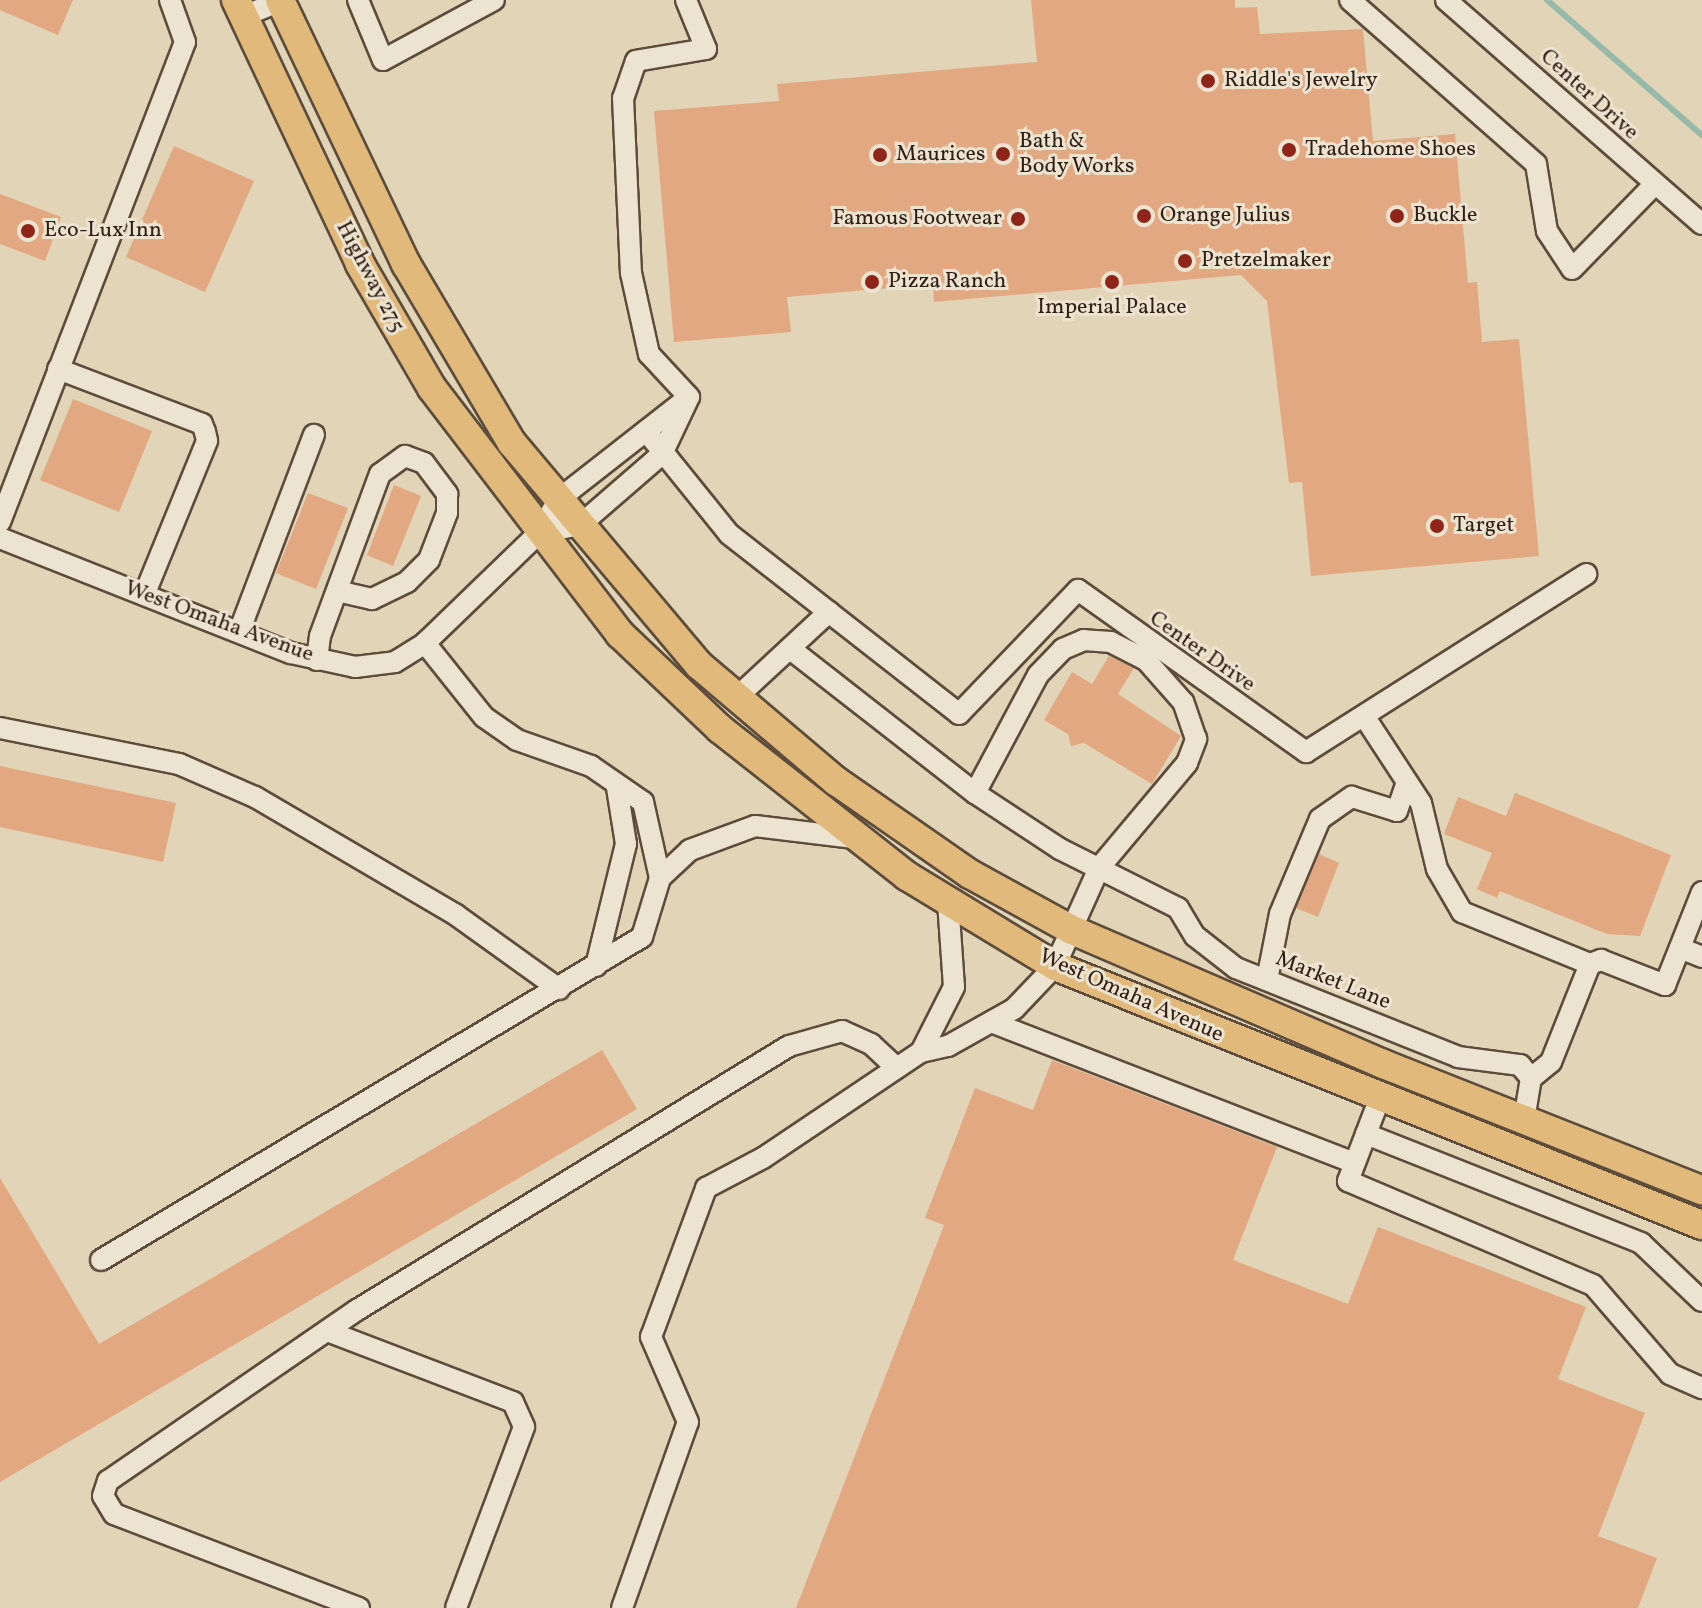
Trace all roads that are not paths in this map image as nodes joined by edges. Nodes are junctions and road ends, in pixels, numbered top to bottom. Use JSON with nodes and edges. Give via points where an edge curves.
{"nodes":[{"id":1,"x":170,"y":0,"type":"edge"},
{"id":2,"x":281,"y":0,"type":"edge"},
{"id":3,"x":358,"y":0,"type":"edge"},
{"id":4,"x":494,"y":0,"type":"edge"},
{"id":5,"x":686,"y":0,"type":"edge"},
{"id":6,"x":1350,"y":0,"type":"edge"},
{"id":7,"x":1446,"y":0,"type":"edge"},
{"id":8,"x":240,"y":8,"type":"edge"},
{"id":9,"x":1654,"y":185,"type":"junction"},
{"id":10,"x":1702,"y":224,"type":"edge"},
{"id":11,"x":58,"y":369,"type":"junction"},
{"id":12,"x":689,"y":397,"type":"junction"},
{"id":13,"x":646,"y":431,"type":"junction"},
{"id":14,"x":314,"y":435,"type":"dead end"},
{"id":15,"x":662,"y":454,"type":"junction"},
{"id":16,"x":559,"y":499,"type":"junction"},
{"id":17,"x":0,"y":522,"type":"edge"},
{"id":18,"x":580,"y":525,"type":"junction"},
{"id":19,"x":539,"y":533,"type":"junction"},
{"id":20,"x":0,"y":538,"type":"edge"},
{"id":21,"x":1586,"y":574,"type":"dead end"},
{"id":22,"x":337,"y":591,"type":"junction"},
{"id":23,"x":144,"y":595,"type":"junction"},
{"id":24,"x":829,"y":612,"type":"junction"},
{"id":25,"x":239,"y":632,"type":"junction"},
{"id":26,"x":425,"y":643,"type":"junction"},
{"id":27,"x":793,"y":651,"type":"junction"},
{"id":28,"x":317,"y":660,"type":"junction"},
{"id":29,"x":736,"y":698,"type":"junction"},
{"id":30,"x":1364,"y":716,"type":"junction"},
{"id":31,"x":0,"y":728,"type":"edge"},
{"id":32,"x":1406,"y":785,"type":"junction"},
{"id":33,"x":617,"y":788,"type":"junction"},
{"id":34,"x":975,"y":793,"type":"junction"},
{"id":35,"x":854,"y":838,"type":"junction"},
{"id":36,"x":1099,"y":868,"type":"junction"},
{"id":37,"x":660,"y":878,"type":"junction"},
{"id":38,"x":1702,"y":892,"type":"edge"},
{"id":39,"x":948,"y":901,"type":"junction"},
{"id":40,"x":1072,"y":930,"type":"junction"},
{"id":41,"x":1680,"y":948,"type":"junction"},
{"id":42,"x":1702,"y":957,"type":"edge"},
{"id":43,"x":1590,"y":964,"type":"junction"},
{"id":44,"x":596,"y":966,"type":"junction"},
{"id":45,"x":1055,"y":966,"type":"junction"},
{"id":46,"x":1267,"y":980,"type":"junction"},
{"id":47,"x":559,"y":989,"type":"junction"},
{"id":48,"x":991,"y":1022,"type":"junction"},
{"id":49,"x":921,"y":1052,"type":"junction"},
{"id":50,"x":897,"y":1068,"type":"junction"},
{"id":51,"x":1531,"y":1078,"type":"junction"},
{"id":52,"x":1379,"y":1100,"type":"junction"},
{"id":53,"x":1524,"y":1120,"type":"junction"},
{"id":54,"x":1366,"y":1134,"type":"junction"},
{"id":55,"x":1355,"y":1163,"type":"junction"},
{"id":56,"x":1702,"y":1190,"type":"edge"},
{"id":57,"x":1702,"y":1225,"type":"edge"},
{"id":58,"x":101,"y":1260,"type":"dead end"},
{"id":59,"x":1702,"y":1301,"type":"edge"},
{"id":60,"x":327,"y":1331,"type":"junction"},
{"id":61,"x":1702,"y":1388,"type":"edge"},
{"id":62,"x":359,"y":1608,"type":"edge"},
{"id":63,"x":456,"y":1608,"type":"edge"},
{"id":64,"x":622,"y":1608,"type":"edge"}],
"edges":[{"from":1,"to":11,"type":"street","via":[[185,42]]},
{"from":2,"to":8,"type":"street"},
{"from":2,"to":16,"type":"highway","name":"Highway 275","via":[[406,264],[512,443]]},
{"from":3,"to":4,"type":"street","via":[[383,60]]},
{"from":5,"to":12,"type":"street","via":[[706,49],[636,61],[623,98],[633,283],[649,354]]},
{"from":6,"to":9,"type":"street","via":[[1536,164],[1547,231],[1572,269]]},
{"from":7,"to":9,"type":"street","name":"Center Drive"},
{"from":8,"to":19,"type":"highway","name":"Highway 275","via":[[360,264],[432,388]]},
{"from":9,"to":10,"type":"street","name":"Center Drive"},
{"from":11,"to":17,"type":"street"},
{"from":11,"to":23,"type":"street","via":[[202,424],[207,441]]},
{"from":12,"to":13,"type":"street"},
{"from":12,"to":15,"type":"street"},
{"from":13,"to":15,"type":"street"},
{"from":13,"to":16,"type":"street"},
{"from":14,"to":25,"type":"street"},
{"from":15,"to":18,"type":"street"},
{"from":15,"to":24,"type":"street","via":[[729,534]]},
{"from":16,"to":18,"type":"highway","name":"West Omaha Avenue"},
{"from":16,"to":19,"type":"street","name":"West Omaha Avenue"},
{"from":18,"to":19,"type":"street"},
{"from":18,"to":29,"type":"highway","name":"West Omaha Avenue","via":[[642,604]]},
{"from":19,"to":26,"type":"street","name":"West Omaha Avenue"},
{"from":19,"to":35,"type":"highway","name":"West Omaha Avenue","via":[[620,634],[720,729]]},
{"from":20,"to":23,"type":"street","name":"West Omaha Avenue"},
{"from":21,"to":30,"type":"street","name":"Center Drive"},
{"from":22,"to":22,"type":"street","via":[[372,599],[407,582],[429,560],[447,513],[437,473],[405,456],[392,460],[380,474]]},
{"from":22,"to":28,"type":"street"},
{"from":23,"to":25,"type":"street","name":"West Omaha Avenue"},
{"from":24,"to":27,"type":"street"},
{"from":24,"to":30,"type":"street","name":"Center Drive","via":[[959,714],[1078,590],[1306,752]]},
{"from":25,"to":28,"type":"street","name":"West Omaha Avenue"},
{"from":26,"to":28,"type":"street","name":"West Omaha Avenue","via":[[395,662],[355,667]]},
{"from":26,"to":33,"type":"street","via":[[484,717],[517,740],[591,766]]},
{"from":27,"to":29,"type":"street"},
{"from":27,"to":34,"type":"street","name":"Market Lane"},
{"from":29,"to":40,"type":"highway","name":"West Omaha Avenue","via":[[898,825],[1019,904]]},
{"from":30,"to":32,"type":"street"},
{"from":31,"to":47,"type":"street","via":[[179,764],[255,797],[456,915]]},
{"from":32,"to":43,"type":"street","via":[[1421,803],[1437,869],[1462,912]]},
{"from":32,"to":46,"type":"street","via":[[1397,811],[1352,797],[1320,819],[1280,914]]},
{"from":33,"to":37,"type":"street","via":[[643,802]]},
{"from":33,"to":44,"type":"street","via":[[626,844]]},
{"from":34,"to":36,"type":"street","name":"Market Lane"},
{"from":34,"to":36,"type":"street","via":[[1038,675],[1063,649],[1084,640],[1111,642],[1146,660],[1183,702],[1196,739],[1187,763]]},
{"from":35,"to":37,"type":"street","via":[[755,826],[690,850]]},
{"from":35,"to":39,"type":"highway","name":"West Omaha Avenue"},
{"from":36,"to":40,"type":"street"},
{"from":36,"to":46,"type":"street","name":"Market Lane","via":[[1178,908],[1216,954]]},
{"from":37,"to":44,"type":"street","via":[[642,937]]},
{"from":38,"to":41,"type":"street"},
{"from":39,"to":45,"type":"highway","name":"West Omaha Avenue"},
{"from":39,"to":49,"type":"street","via":[[954,987]]},
{"from":40,"to":45,"type":"street"},
{"from":40,"to":53,"type":"highway","name":"West Omaha Avenue"},
{"from":41,"to":42,"type":"street"},
{"from":41,"to":43,"type":"street","via":[[1665,985],[1601,960]]},
{"from":43,"to":51,"type":"street","via":[[1551,1062]]},
{"from":44,"to":47,"type":"street"},
{"from":45,"to":48,"type":"street","via":[[1014,1009]]},
{"from":45,"to":52,"type":"highway","name":"West Omaha Avenue"},
{"from":46,"to":51,"type":"street","name":"Market Lane","via":[[1458,1057],[1507,1059]]},
{"from":47,"to":58,"type":"street"},
{"from":48,"to":49,"type":"street","via":[[948,1046]]},
{"from":48,"to":55,"type":"street"},
{"from":49,"to":50,"type":"street"},
{"from":50,"to":60,"type":"street","via":[[871,1044],[842,1031],[789,1046]]},
{"from":50,"to":64,"type":"street","via":[[763,1158],[706,1188],[651,1337],[688,1422]]},
{"from":51,"to":53,"type":"street"},
{"from":52,"to":54,"type":"street"},
{"from":52,"to":57,"type":"highway","name":"West Omaha Avenue"},
{"from":53,"to":56,"type":"highway","name":"West Omaha Avenue"},
{"from":54,"to":55,"type":"street"},
{"from":54,"to":59,"type":"street","via":[[1641,1243]]},
{"from":55,"to":61,"type":"street","via":[[1348,1181],[1593,1285],[1670,1374]]},
{"from":60,"to":62,"type":"street","via":[[108,1481],[103,1496],[114,1514]]},
{"from":60,"to":63,"type":"street","via":[[513,1402],[524,1427]]}]}
